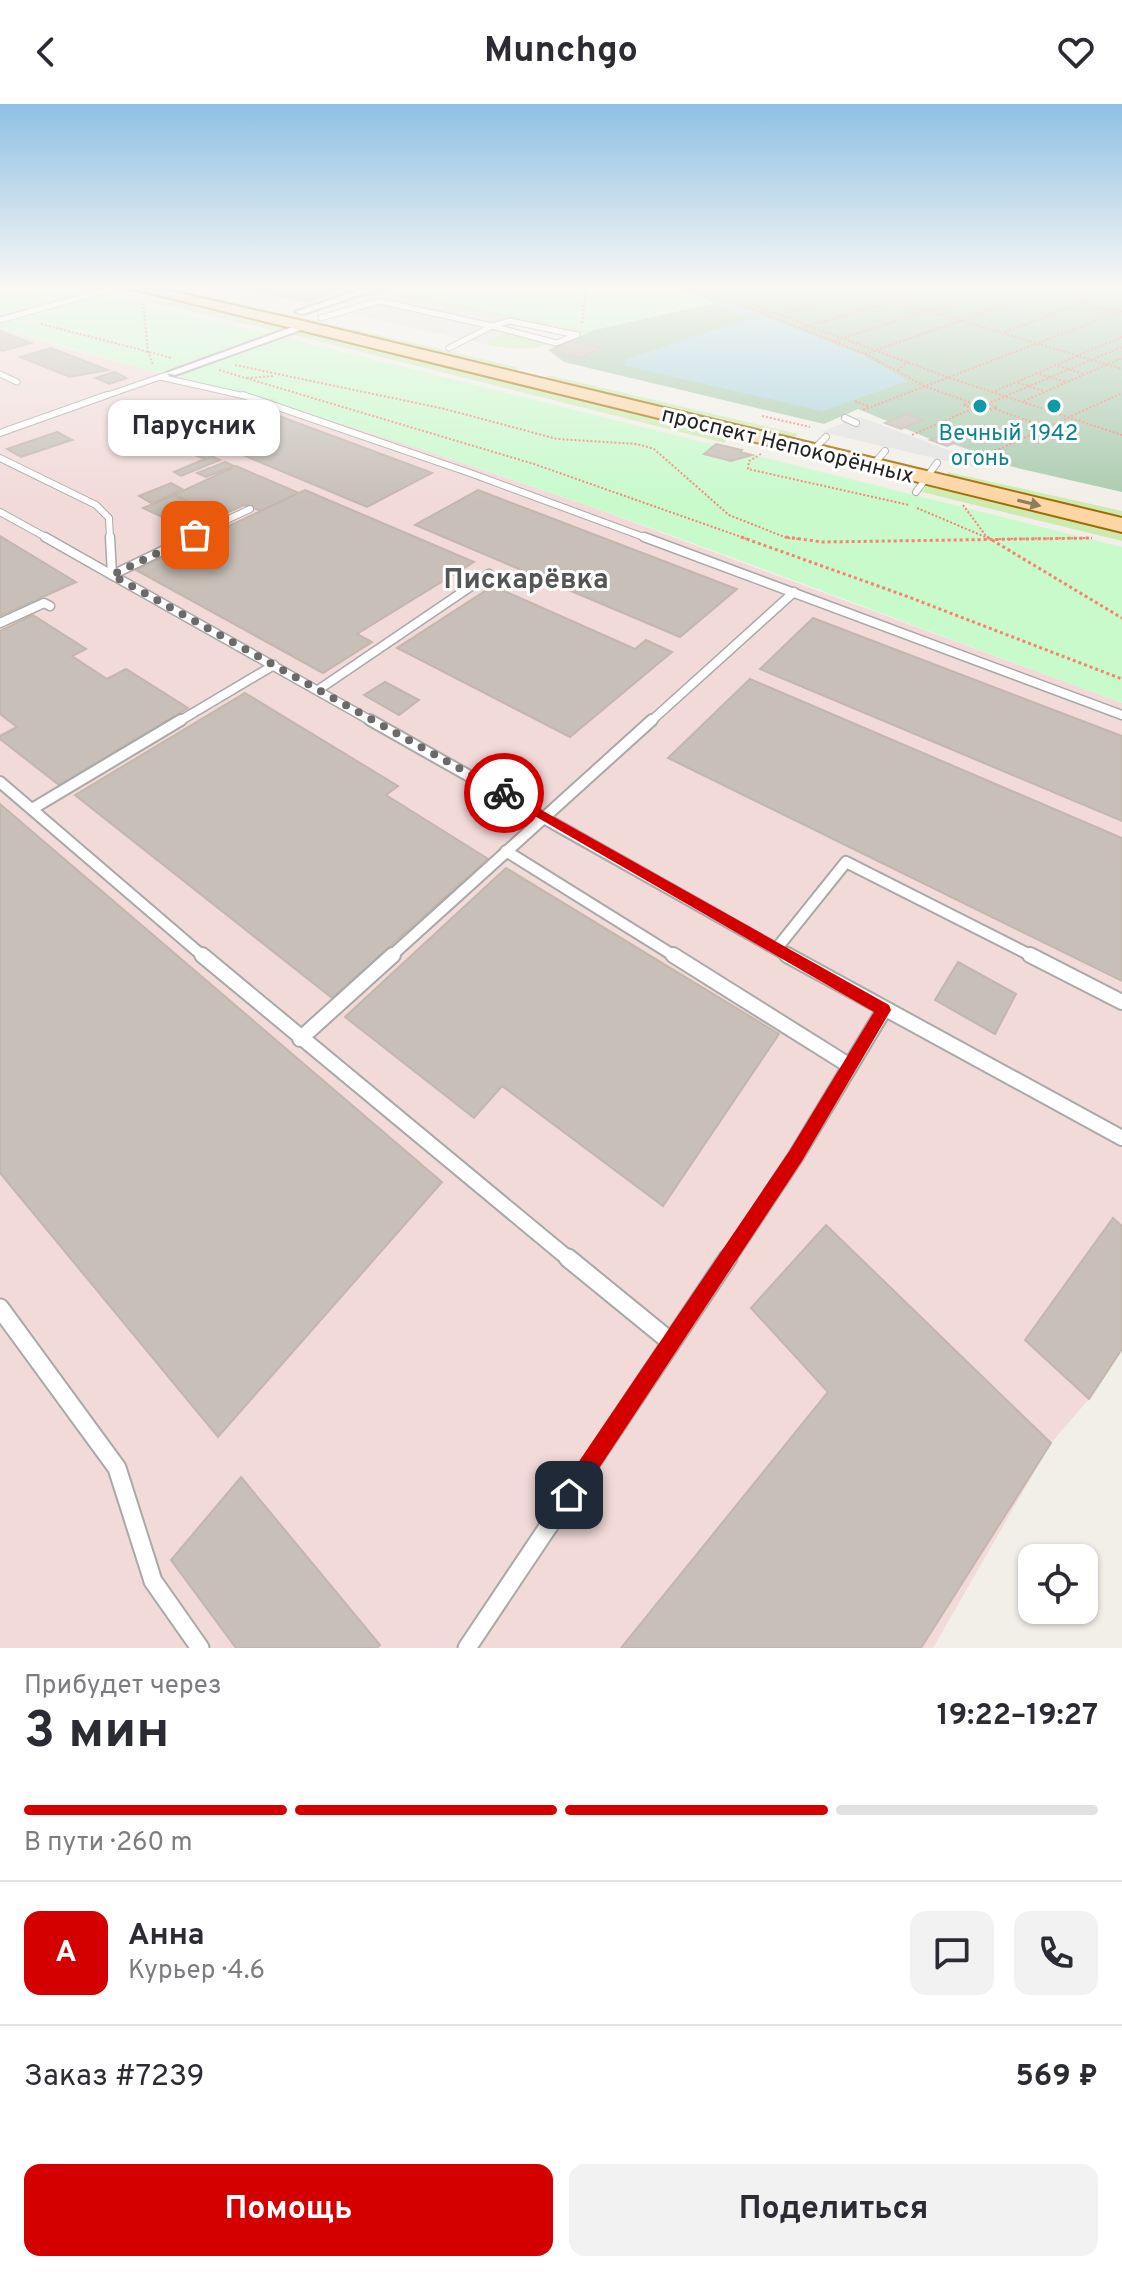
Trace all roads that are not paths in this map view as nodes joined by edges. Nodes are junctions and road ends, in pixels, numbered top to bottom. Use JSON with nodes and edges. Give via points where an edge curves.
{"nodes":[{"id":1,"x":212,"y":358,"type":"edge"},
{"id":2,"x":445,"y":358,"type":"edge"},
{"id":3,"x":492,"y":358,"type":"edge"},
{"id":4,"x":539,"y":369,"type":"junction"},
{"id":5,"x":0,"y":374,"type":"edge"},
{"id":6,"x":165,"y":375,"type":"junction"},
{"id":7,"x":522,"y":379,"type":"junction"},
{"id":8,"x":17,"y":382,"type":"dead end"},
{"id":9,"x":845,"y":418,"type":"dead end"},
{"id":10,"x":856,"y":423,"type":"dead end"},
{"id":11,"x":0,"y":433,"type":"edge"},
{"id":12,"x":816,"y":438,"type":"junction"},
{"id":13,"x":0,"y":458,"type":"edge"},
{"id":14,"x":926,"y":478,"type":"junction"},
{"id":15,"x":1122,"y":506,"type":"edge"},
{"id":16,"x":250,"y":509,"type":"dead end"},
{"id":17,"x":0,"y":512,"type":"edge"},
{"id":18,"x":1122,"y":525,"type":"edge"},
{"id":19,"x":489,"y":574,"type":"dead end"},
{"id":20,"x":112,"y":575,"type":"junction"},
{"id":21,"x":794,"y":592,"type":"junction"},
{"id":22,"x":50,"y":606,"type":"dead end"},
{"id":23,"x":0,"y":623,"type":"edge"},
{"id":24,"x":274,"y":665,"type":"junction"},
{"id":25,"x":318,"y":690,"type":"junction"},
{"id":26,"x":1122,"y":715,"type":"edge"},
{"id":27,"x":0,"y":782,"type":"edge"},
{"id":28,"x":32,"y":809,"type":"junction"},
{"id":29,"x":544,"y":816,"type":"junction"},
{"id":30,"x":506,"y":851,"type":"junction"},
{"id":31,"x":777,"y":948,"type":"junction"},
{"id":32,"x":1122,"y":1002,"type":"edge"},
{"id":33,"x":884,"y":1010,"type":"junction"},
{"id":34,"x":300,"y":1039,"type":"junction"},
{"id":35,"x":850,"y":1066,"type":"junction"},
{"id":36,"x":1122,"y":1137,"type":"edge"},
{"id":37,"x":0,"y":1308,"type":"edge"},
{"id":38,"x":671,"y":1342,"type":"junction"},
{"id":39,"x":200,"y":1648,"type":"edge"},
{"id":40,"x":467,"y":1648,"type":"edge"}],
"edges":[{"from":1,"to":6,"type":"street"},
{"from":2,"to":7,"type":"main road","name":"проспект Непокорённых"},
{"from":3,"to":4,"type":"main road","name":"проспект Непокорённых"},
{"from":4,"to":7,"type":"main road"},
{"from":4,"to":12,"type":"main road","name":"проспект Непокорённых"},
{"from":5,"to":8,"type":"lane"},
{"from":6,"to":11,"type":"lane"},
{"from":6,"to":21,"type":"lane","via":[[245,396],[470,473]]},
{"from":7,"to":12,"type":"main road","name":"проспект Непокорённых"},
{"from":9,"to":10,"type":"lane"},
{"from":12,"to":14,"type":"main road","name":"проспект Непокорённых"},
{"from":13,"to":20,"type":"lane","via":[[96,505],[109,518]]},
{"from":14,"to":15,"type":"main road","name":"проспект Непокорённых"},
{"from":14,"to":18,"type":"main road","name":"проспект Непокорённых","one_way":true},
{"from":16,"to":20,"type":"lane"},
{"from":17,"to":20,"type":"lane"},
{"from":19,"to":25,"type":"lane"},
{"from":20,"to":24,"type":"lane"},
{"from":21,"to":26,"type":"lane"},
{"from":21,"to":29,"type":"lane"},
{"from":22,"to":23,"type":"lane","via":[[44,603]]},
{"from":24,"to":25,"type":"lane"},
{"from":24,"to":28,"type":"lane"},
{"from":25,"to":29,"type":"lane"},
{"from":27,"to":28,"type":"lane"},
{"from":28,"to":34,"type":"lane"},
{"from":29,"to":30,"type":"lane"},
{"from":29,"to":31,"type":"lane"},
{"from":30,"to":34,"type":"lane"},
{"from":30,"to":35,"type":"lane"},
{"from":31,"to":32,"type":"lane","via":[[846,862]]},
{"from":31,"to":33,"type":"lane"},
{"from":33,"to":35,"type":"lane"},
{"from":33,"to":36,"type":"lane"},
{"from":34,"to":38,"type":"lane"},
{"from":35,"to":38,"type":"lane"},
{"from":37,"to":39,"type":"lane","via":[[117,1468],[153,1581]]},
{"from":38,"to":40,"type":"lane"}]}
